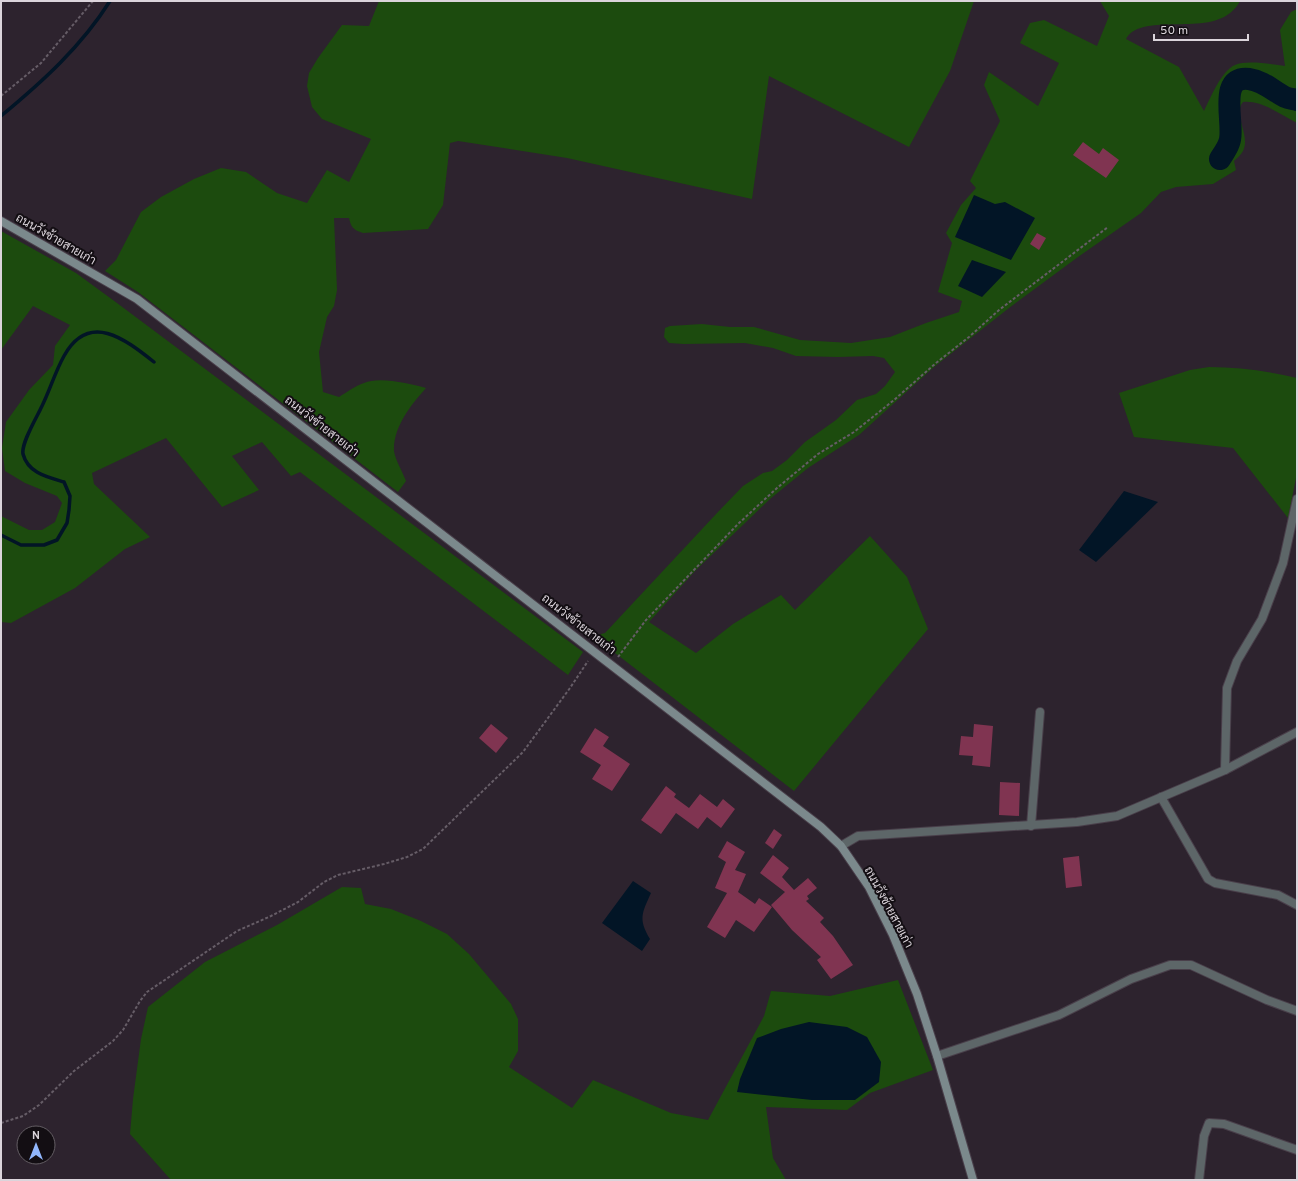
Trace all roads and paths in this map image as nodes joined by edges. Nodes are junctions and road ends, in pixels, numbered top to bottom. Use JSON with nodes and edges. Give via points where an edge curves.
{"nodes":[{"id":1,"x":93,"y":1,"type":"edge"},
{"id":2,"x":1,"y":96,"type":"edge"},
{"id":3,"x":1,"y":221,"type":"edge"},
{"id":4,"x":1108,"y":227,"type":"dead end"},
{"id":5,"x":1297,"y":499,"type":"edge"},
{"id":6,"x":594,"y":651,"type":"junction"},
{"id":7,"x":612,"y":665,"type":"junction"},
{"id":8,"x":1040,"y":712,"type":"dead end"},
{"id":9,"x":1297,"y":732,"type":"edge"},
{"id":10,"x":1225,"y":770,"type":"junction"},
{"id":11,"x":1161,"y":797,"type":"junction"},
{"id":12,"x":1031,"y":826,"type":"junction"},
{"id":13,"x":841,"y":846,"type":"junction"},
{"id":14,"x":1297,"y":905,"type":"edge"},
{"id":15,"x":1297,"y":1011,"type":"edge"},
{"id":16,"x":937,"y":1056,"type":"junction"},
{"id":17,"x":1,"y":1123,"type":"edge"},
{"id":18,"x":1297,"y":1150,"type":"edge"},
{"id":19,"x":973,"y":1180,"type":"edge"},
{"id":20,"x":1199,"y":1180,"type":"edge"}],
"edges":[{"from":1,"to":2,"type":"path","via":[[41,63]]},
{"from":3,"to":6,"type":"main road","name":"ถนนวังซ้ายสายเก่า","via":[[137,299]]},
{"from":4,"to":7,"type":"path","via":[[999,310],[854,432],[818,454],[777,488],[738,524],[646,620]]},
{"from":5,"to":10,"type":"street","via":[[1283,563],[1262,619],[1238,661],[1227,688]]},
{"from":6,"to":7,"type":"main road","name":"ถนนวังซ้ายสายเก่า"},
{"from":6,"to":17,"type":"path","via":[[523,752],[423,849],[407,857],[338,875],[324,882],[298,902],[237,931],[147,992],[113,1041],[79,1067],[39,1105],[23,1116]]},
{"from":7,"to":13,"type":"main road","name":"ถนนวังซ้ายสายเก่า","via":[[821,827]]},
{"from":8,"to":12,"type":"street"},
{"from":9,"to":10,"type":"street"},
{"from":10,"to":11,"type":"street"},
{"from":11,"to":12,"type":"street","via":[[1117,816]]},
{"from":11,"to":14,"type":"street","via":[[1208,879],[1215,883],[1278,895]]},
{"from":12,"to":13,"type":"street","via":[[858,836]]},
{"from":13,"to":16,"type":"main road","name":"ถนนวังซ้ายสายเก่า","via":[[868,887],[893,935],[917,994]]},
{"from":15,"to":16,"type":"street","via":[[1191,965],[1170,965],[1131,979],[1058,1015]]},
{"from":16,"to":19,"type":"main road","name":"ถนนวังซ้ายสายเก่า"},
{"from":18,"to":20,"type":"street","via":[[1224,1124],[1209,1123],[1204,1136]]}]}
